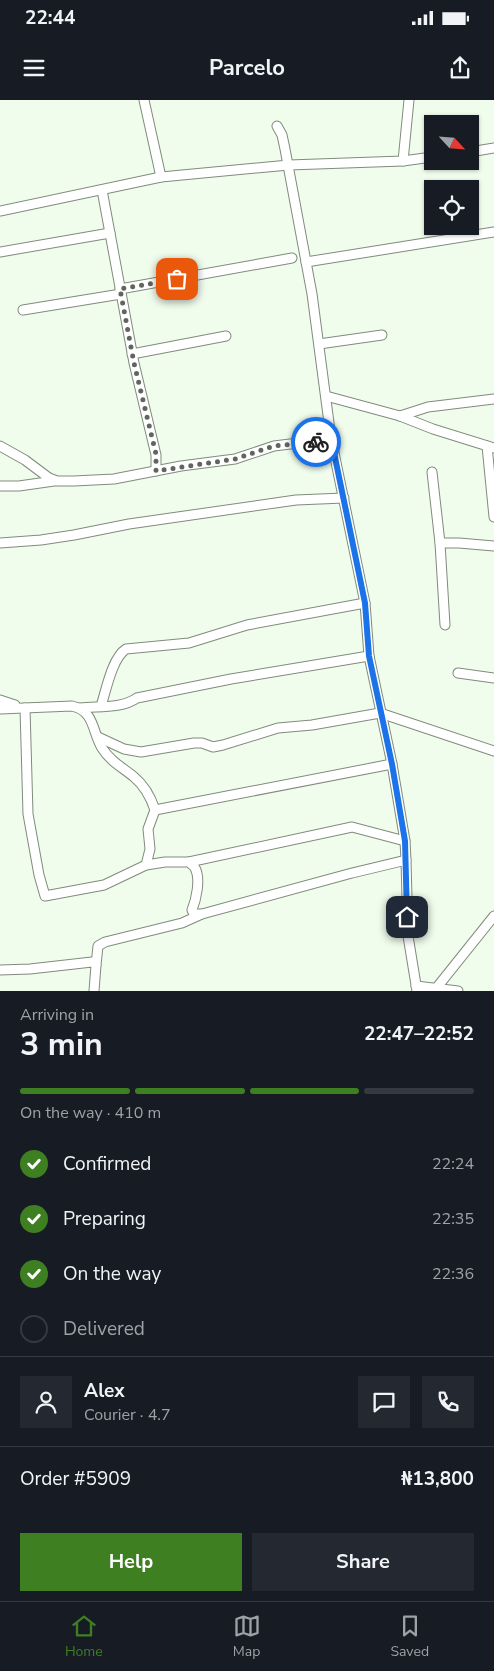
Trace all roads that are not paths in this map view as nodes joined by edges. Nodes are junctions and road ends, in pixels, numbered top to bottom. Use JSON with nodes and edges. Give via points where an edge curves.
{"nodes":[{"id":1,"x":144,"y":100,"type":"edge"},
{"id":2,"x":409,"y":100,"type":"edge"},
{"id":3,"x":277,"y":126,"type":"dead end"},
{"id":4,"x":494,"y":148,"type":"edge"},
{"id":5,"x":479,"y":150,"type":"edge"},
{"id":6,"x":424,"y":158,"type":"edge"},
{"id":7,"x":403,"y":161,"type":"junction"},
{"id":8,"x":288,"y":165,"type":"junction"},
{"id":9,"x":161,"y":177,"type":"junction"},
{"id":10,"x":102,"y":190,"type":"junction"},
{"id":11,"x":0,"y":211,"type":"edge"},
{"id":12,"x":494,"y":232,"type":"edge"},
{"id":13,"x":110,"y":233,"type":"junction"},
{"id":14,"x":0,"y":252,"type":"edge"},
{"id":15,"x":292,"y":258,"type":"dead end"},
{"id":16,"x":306,"y":262,"type":"junction"},
{"id":17,"x":121,"y":291,"type":"junction"},
{"id":18,"x":23,"y":310,"type":"dead end"},
{"id":19,"x":382,"y":335,"type":"dead end"},
{"id":20,"x":226,"y":336,"type":"dead end"},
{"id":21,"x":319,"y":344,"type":"junction"},
{"id":22,"x":132,"y":354,"type":"junction"},
{"id":23,"x":326,"y":396,"type":"junction"},
{"id":24,"x":494,"y":399,"type":"edge"},
{"id":25,"x":400,"y":416,"type":"junction"},
{"id":26,"x":331,"y":438,"type":"junction"},
{"id":27,"x":0,"y":446,"type":"edge"},
{"id":28,"x":490,"y":447,"type":"edge"},
{"id":29,"x":156,"y":471,"type":"junction"},
{"id":30,"x":432,"y":472,"type":"dead end"},
{"id":31,"x":57,"y":480,"type":"junction"},
{"id":32,"x":0,"y":486,"type":"edge"},
{"id":33,"x":344,"y":498,"type":"junction"},
{"id":34,"x":494,"y":517,"type":"edge"},
{"id":35,"x":0,"y":543,"type":"edge"},
{"id":36,"x":440,"y":544,"type":"junction"},
{"id":37,"x":494,"y":546,"type":"edge"},
{"id":38,"x":365,"y":603,"type":"junction"},
{"id":39,"x":445,"y":625,"type":"dead end"},
{"id":40,"x":369,"y":656,"type":"junction"},
{"id":41,"x":458,"y":674,"type":"dead end"},
{"id":42,"x":494,"y":678,"type":"edge"},
{"id":43,"x":0,"y":700,"type":"edge"},
{"id":44,"x":102,"y":706,"type":"junction"},
{"id":45,"x":25,"y":708,"type":"junction"},
{"id":46,"x":80,"y":708,"type":"junction"},
{"id":47,"x":0,"y":709,"type":"edge"},
{"id":48,"x":380,"y":712,"type":"junction"},
{"id":49,"x":98,"y":737,"type":"junction"},
{"id":50,"x":494,"y":751,"type":"edge"},
{"id":51,"x":392,"y":764,"type":"junction"},
{"id":52,"x":155,"y":810,"type":"junction"},
{"id":53,"x":405,"y":841,"type":"junction"},
{"id":54,"x":406,"y":860,"type":"junction"},
{"id":55,"x":189,"y":862,"type":"junction"},
{"id":56,"x":146,"y":865,"type":"junction"},
{"id":57,"x":202,"y":914,"type":"junction"},
{"id":58,"x":494,"y":916,"type":"edge"},
{"id":59,"x":96,"y":965,"type":"junction"},
{"id":60,"x":0,"y":970,"type":"edge"},
{"id":61,"x":417,"y":988,"type":"edge"},
{"id":62,"x":435,"y":989,"type":"edge"},
{"id":63,"x":94,"y":991,"type":"edge"},
{"id":64,"x":458,"y":991,"type":"edge"}],
"edges":[{"from":1,"to":9,"type":"street"},
{"from":2,"to":7,"type":"street"},
{"from":3,"to":8,"type":"street"},
{"from":4,"to":5,"type":"street"},
{"from":6,"to":7,"type":"street"},
{"from":7,"to":8,"type":"street"},
{"from":8,"to":9,"type":"street"},
{"from":8,"to":16,"type":"street"},
{"from":9,"to":10,"type":"street"},
{"from":10,"to":11,"type":"street"},
{"from":10,"to":13,"type":"street"},
{"from":12,"to":16,"type":"street"},
{"from":13,"to":14,"type":"street"},
{"from":13,"to":17,"type":"street"},
{"from":15,"to":17,"type":"street"},
{"from":16,"to":21,"type":"street"},
{"from":17,"to":18,"type":"street"},
{"from":17,"to":22,"type":"street"},
{"from":19,"to":21,"type":"street"},
{"from":20,"to":22,"type":"street"},
{"from":21,"to":23,"type":"street"},
{"from":22,"to":29,"type":"street","via":[[156,454]]},
{"from":23,"to":25,"type":"street"},
{"from":23,"to":26,"type":"street"},
{"from":24,"to":25,"type":"street","via":[[428,407]]},
{"from":25,"to":28,"type":"street"},
{"from":26,"to":29,"type":"street","via":[[311,444],[274,446],[235,459]]},
{"from":26,"to":33,"type":"street"},
{"from":27,"to":31,"type":"street","via":[[42,474]]},
{"from":28,"to":34,"type":"street"},
{"from":29,"to":31,"type":"street","via":[[114,479]]},
{"from":30,"to":36,"type":"street"},
{"from":31,"to":32,"type":"street"},
{"from":33,"to":35,"type":"street","via":[[287,502],[74,535]]},
{"from":33,"to":38,"type":"street"},
{"from":36,"to":37,"type":"street"},
{"from":36,"to":39,"type":"street"},
{"from":38,"to":40,"type":"street"},
{"from":38,"to":44,"type":"street","via":[[247,625],[189,643],[126,649],[117,659]]},
{"from":40,"to":44,"type":"street","via":[[231,678],[137,698],[121,706]]},
{"from":40,"to":48,"type":"street"},
{"from":41,"to":42,"type":"street"},
{"from":43,"to":45,"type":"street"},
{"from":44,"to":46,"type":"street"},
{"from":45,"to":46,"type":"street"},
{"from":45,"to":47,"type":"street"},
{"from":45,"to":56,"type":"street","via":[[28,814],[45,896],[104,885]]},
{"from":46,"to":49,"type":"street","via":[[90,717]]},
{"from":48,"to":49,"type":"street","via":[[278,728],[213,747],[194,743],[141,752],[124,749]]},
{"from":48,"to":50,"type":"street"},
{"from":48,"to":51,"type":"street"},
{"from":49,"to":52,"type":"street","via":[[112,762],[142,784]]},
{"from":51,"to":52,"type":"street"},
{"from":51,"to":53,"type":"street"},
{"from":52,"to":56,"type":"street","via":[[148,829],[150,849]]},
{"from":53,"to":54,"type":"street"},
{"from":53,"to":55,"type":"street","via":[[352,827]]},
{"from":54,"to":57,"type":"street"},
{"from":54,"to":61,"type":"street","via":[[408,936]]},
{"from":55,"to":56,"type":"street"},
{"from":55,"to":57,"type":"street","via":[[198,879],[192,910],[194,914]]},
{"from":57,"to":59,"type":"street","via":[[182,923],[105,942],[98,946]]},
{"from":58,"to":62,"type":"street"},
{"from":59,"to":60,"type":"street","via":[[92,962]]},
{"from":59,"to":63,"type":"street"},
{"from":61,"to":62,"type":"street"},
{"from":62,"to":64,"type":"street"}]}
